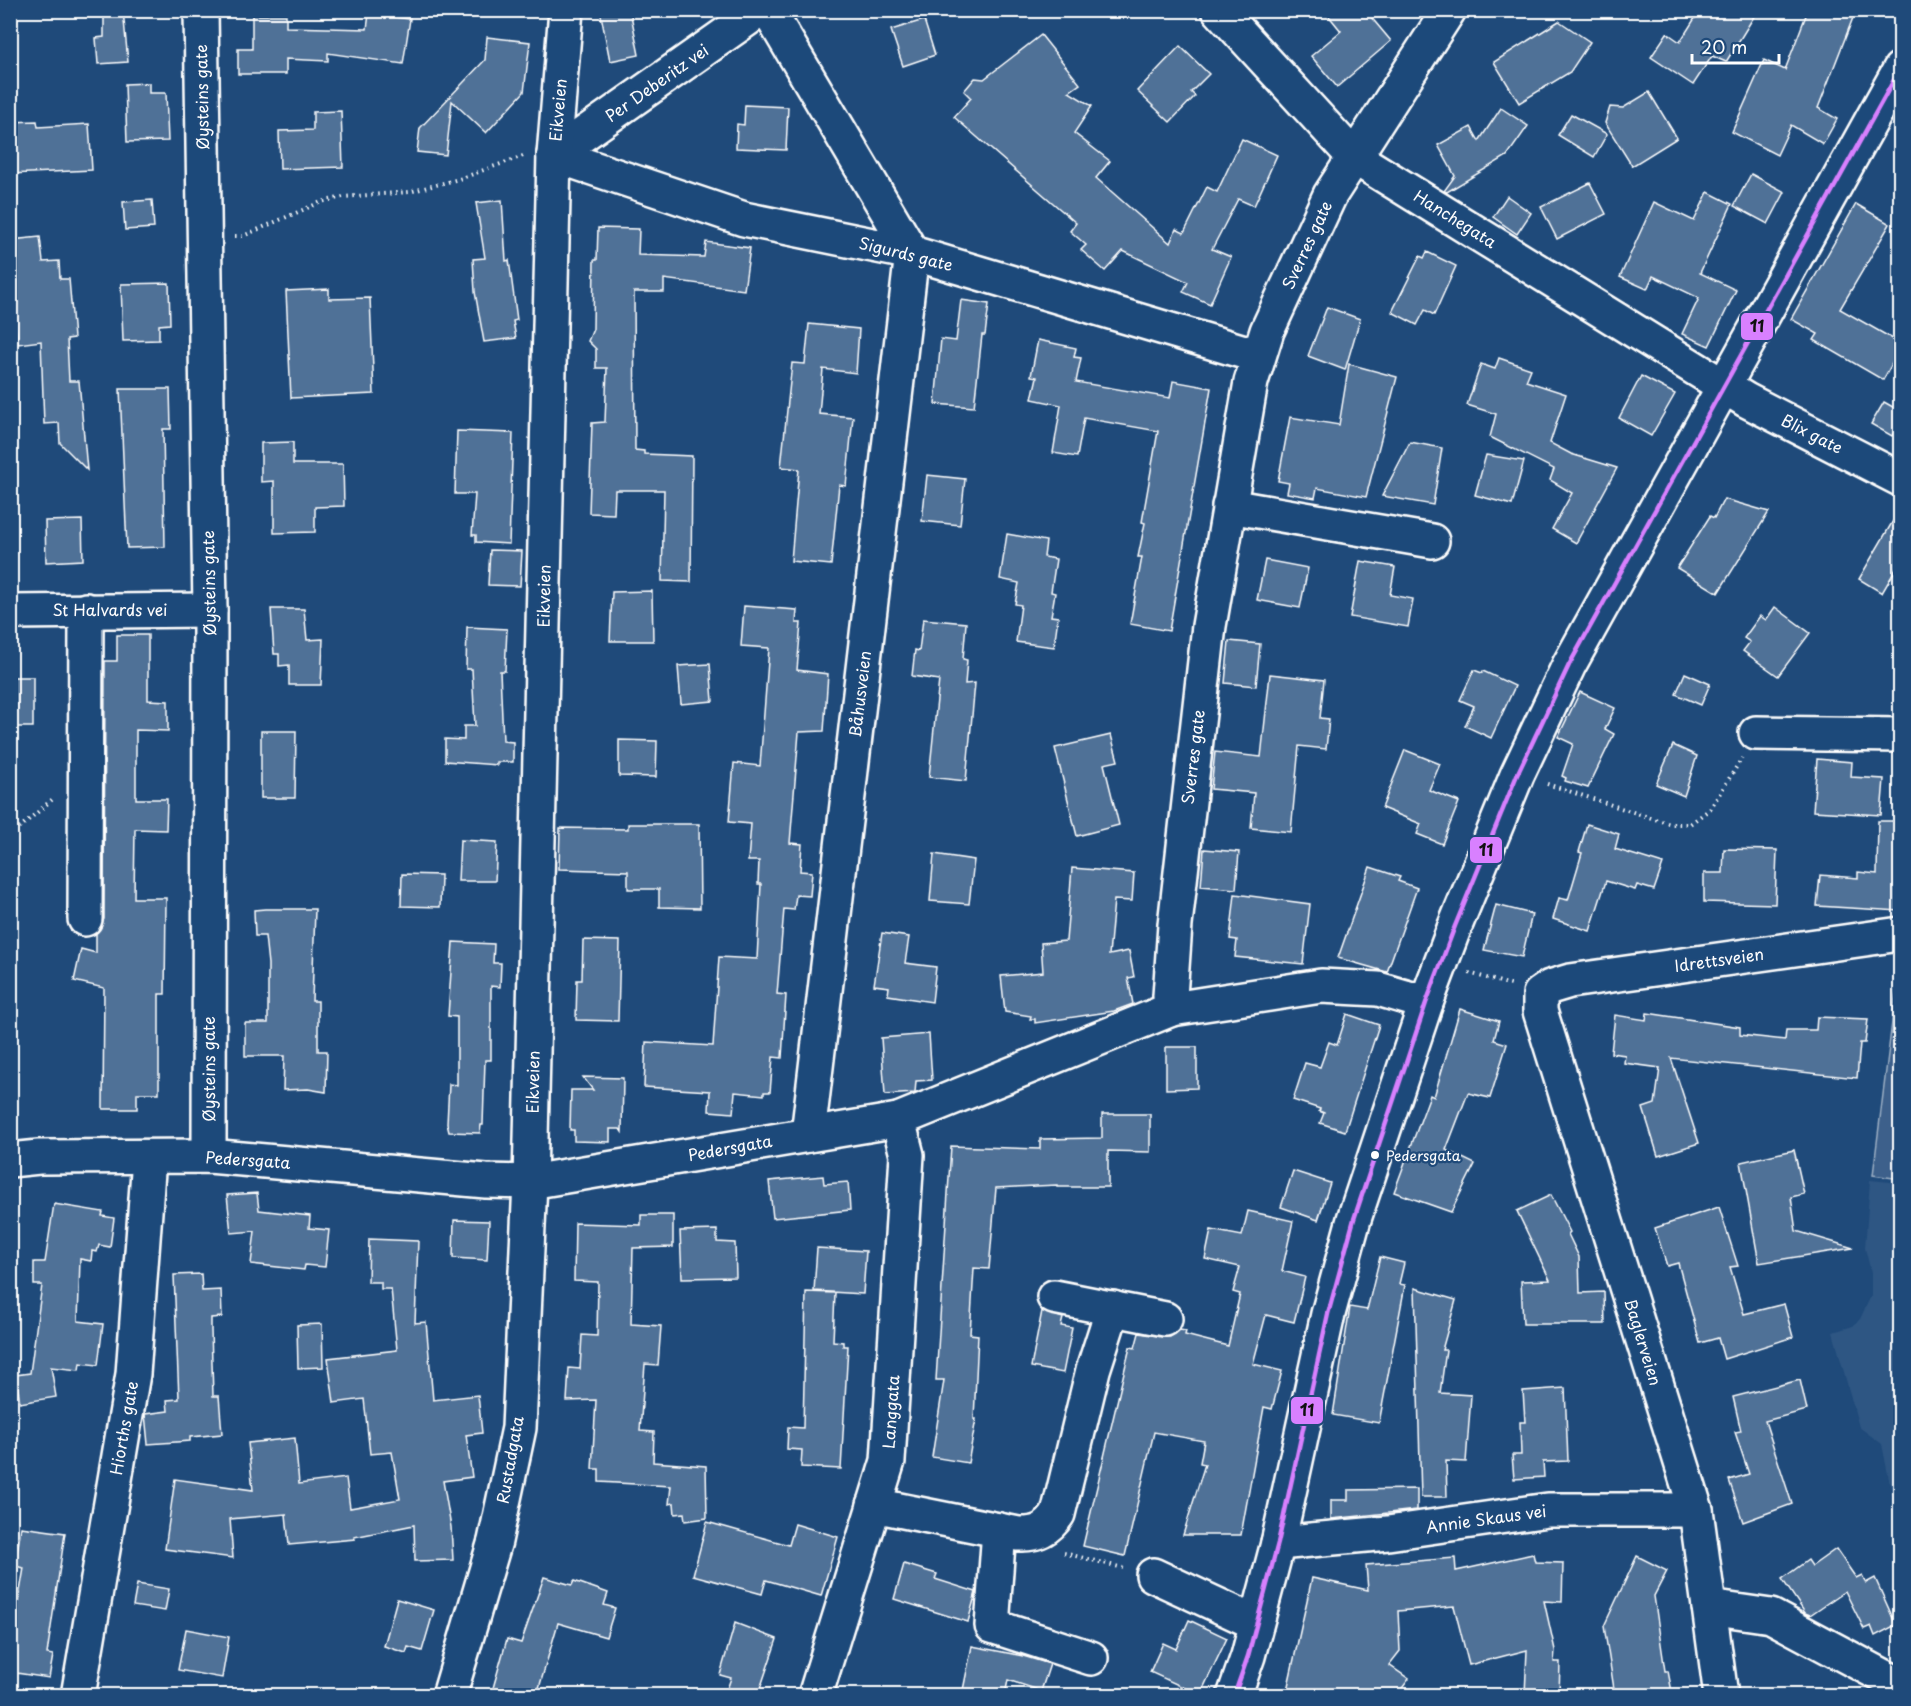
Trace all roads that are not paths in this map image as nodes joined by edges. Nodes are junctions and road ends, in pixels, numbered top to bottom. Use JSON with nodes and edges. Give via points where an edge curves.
{"nodes":[{"id":1,"x":201,"y":10,"type":"edge"},
{"id":2,"x":566,"y":10,"type":"edge"},
{"id":3,"x":760,"y":10,"type":"edge"},
{"id":4,"x":768,"y":10,"type":"edge"},
{"id":5,"x":1219,"y":10,"type":"edge"},
{"id":6,"x":1449,"y":10,"type":"edge"},
{"id":7,"x":1900,"y":69,"type":"edge"},
{"id":8,"x":544,"y":153,"type":"junction"},
{"id":9,"x":1354,"y":157,"type":"junction"},
{"id":10,"x":912,"y":253,"type":"junction"},
{"id":11,"x":1258,"y":356,"type":"junction"},
{"id":12,"x":1726,"y":385,"type":"junction"},
{"id":13,"x":1900,"y":479,"type":"edge"},
{"id":14,"x":1229,"y":506,"type":"junction"},
{"id":15,"x":1432,"y":541,"type":"dead end"},
{"id":16,"x":86,"y":610,"type":"junction"},
{"id":17,"x":210,"y":610,"type":"junction"},
{"id":18,"x":10,"y":612,"type":"edge"},
{"id":19,"x":1756,"y":733,"type":"road end"},
{"id":20,"x":1900,"y":735,"type":"edge"},
{"id":21,"x":85,"y":920,"type":"dead end"},
{"id":22,"x":1900,"y":934,"type":"edge"},
{"id":23,"x":1540,"y":994,"type":"joint"},
{"id":24,"x":1426,"y":1003,"type":"junction"},
{"id":25,"x":1172,"y":1009,"type":"junction"},
{"id":26,"x":898,"y":1120,"type":"junction"},
{"id":27,"x":808,"y":1135,"type":"junction"},
{"id":28,"x":209,"y":1156,"type":"junction"},
{"id":29,"x":149,"y":1158,"type":"junction"},
{"id":30,"x":10,"y":1160,"type":"edge"},
{"id":31,"x":530,"y":1182,"type":"junction"},
{"id":32,"x":1054,"y":1297,"type":"dead end"},
{"id":33,"x":1113,"y":1308,"type":"junction"},
{"id":34,"x":1165,"y":1319,"type":"dead end"},
{"id":35,"x":874,"y":1505,"type":"junction"},
{"id":36,"x":1696,"y":1510,"type":"junction"},
{"id":37,"x":999,"y":1530,"type":"junction"},
{"id":38,"x":1278,"y":1543,"type":"junction"},
{"id":39,"x":1153,"y":1575,"type":"road end"},
{"id":40,"x":1709,"y":1607,"type":"junction"},
{"id":41,"x":1256,"y":1623,"type":"junction"},
{"id":42,"x":1091,"y":1658,"type":"dead end"},
{"id":43,"x":1900,"y":1685,"type":"edge"},
{"id":44,"x":78,"y":1695,"type":"edge"},
{"id":45,"x":449,"y":1695,"type":"edge"},
{"id":46,"x":815,"y":1695,"type":"edge"},
{"id":47,"x":1234,"y":1695,"type":"edge"},
{"id":48,"x":1721,"y":1695,"type":"edge"}],
"edges":[{"from":1,"to":17,"type":"street","name":"Øysteins gate"},
{"from":2,"to":8,"type":"street","name":"Eikveien"},
{"from":3,"to":8,"type":"street","name":"Per Deberitz vei"},
{"from":4,"to":10,"type":"street"},
{"from":5,"to":9,"type":"street","name":"Hanchegata"},
{"from":6,"to":9,"type":"street","name":"Sverres gate"},
{"from":7,"to":12,"type":"street"},
{"from":8,"to":10,"type":"street","name":"Sigurds gate","via":[[744,219]]},
{"from":8,"to":31,"type":"street","name":"Eikveien"},
{"from":9,"to":11,"type":"street","name":"Sverres gate","via":[[1326,203]]},
{"from":9,"to":12,"type":"street","name":"Hanchegata"},
{"from":10,"to":11,"type":"street","name":"Sigurds gate"},
{"from":10,"to":27,"type":"street","name":"Båhusveien"},
{"from":11,"to":14,"type":"street","name":"Sverres gate"},
{"from":12,"to":13,"type":"street","name":"Blix gate","via":[[1746,400]]},
{"from":12,"to":24,"type":"street","via":[[1569,665],[1517,775]]},
{"from":14,"to":15,"type":"street"},
{"from":14,"to":25,"type":"street","name":"Sverres gate","via":[[1209,626],[1183,842],[1171,970]]},
{"from":16,"to":17,"type":"street","name":"St Halvards vei"},
{"from":16,"to":18,"type":"street","name":"St Halvards vei"},
{"from":16,"to":21,"type":"street"},
{"from":17,"to":28,"type":"street","name":"Øysteins gate"},
{"from":19,"to":20,"type":"street"},
{"from":22,"to":23,"type":"street","name":"Idrettsveien","via":[[1570,981]]},
{"from":23,"to":36,"type":"street","name":"Baglerveien","via":[[1540,1011]]},
{"from":24,"to":25,"type":"street","name":"Pedersgata","via":[[1378,989],[1321,986]]},
{"from":24,"to":38,"type":"street","via":[[1354,1220],[1328,1314]]},
{"from":25,"to":26,"type":"street","name":"Pedersgata"},
{"from":26,"to":27,"type":"street","name":"Pedersgata"},
{"from":26,"to":35,"type":"street","name":"Langgata","via":[[906,1155],[888,1461]]},
{"from":27,"to":31,"type":"street","name":"Pedersgata"},
{"from":28,"to":29,"type":"street","name":"Pedersgata"},
{"from":28,"to":31,"type":"street","name":"Pedersgata","via":[[486,1182]]},
{"from":29,"to":30,"type":"street","name":"Pedersgata","via":[[39,1156]]},
{"from":29,"to":44,"type":"street","name":"Hiorths gate","via":[[133,1374]]},
{"from":31,"to":45,"type":"street","name":"Rustadgata","via":[[519,1428],[495,1541]]},
{"from":32,"to":33,"type":"street"},
{"from":33,"to":34,"type":"street"},
{"from":33,"to":37,"type":"street","via":[[1093,1370],[1058,1514],[1052,1524],[1032,1535]]},
{"from":35,"to":37,"type":"street"},
{"from":35,"to":46,"type":"street","name":"Langgata"},
{"from":36,"to":38,"type":"street","name":"Annie Skaus vei","via":[[1548,1509],[1388,1533]]},
{"from":36,"to":40,"type":"street","name":"Baglerveien"},
{"from":37,"to":42,"type":"street","via":[[992,1626]]},
{"from":38,"to":41,"type":"street"},
{"from":39,"to":41,"type":"street"},
{"from":40,"to":43,"type":"street","via":[[1771,1616]]},
{"from":40,"to":48,"type":"street","name":"Baglerveien"},
{"from":41,"to":47,"type":"street"}]}
